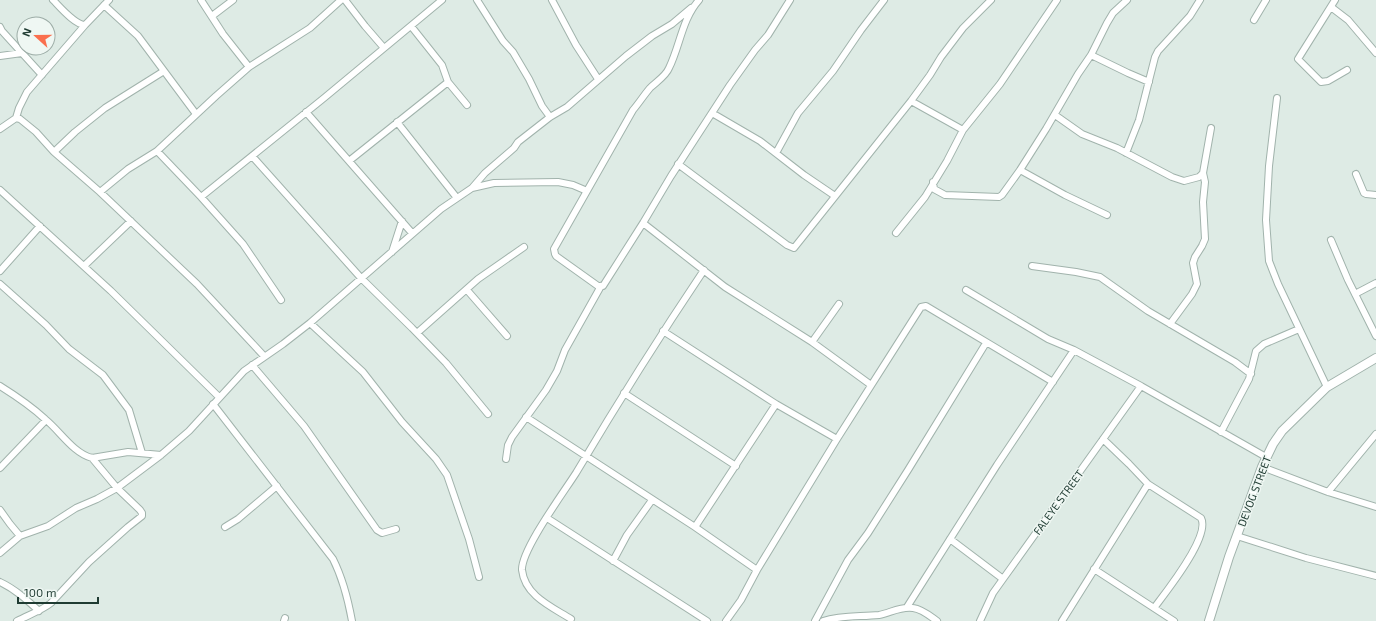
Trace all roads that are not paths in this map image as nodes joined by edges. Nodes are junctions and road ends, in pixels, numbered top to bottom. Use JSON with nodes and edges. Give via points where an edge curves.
{"nodes":[{"id":1,"x":53,"y":0,"type":"edge"},
{"id":2,"x":109,"y":0,"type":"edge"},
{"id":3,"x":201,"y":0,"type":"edge"},
{"id":4,"x":233,"y":0,"type":"edge"},
{"id":5,"x":341,"y":0,"type":"edge"},
{"id":6,"x":345,"y":0,"type":"edge"},
{"id":7,"x":442,"y":0,"type":"edge"},
{"id":8,"x":477,"y":0,"type":"edge"},
{"id":9,"x":552,"y":0,"type":"edge"},
{"id":10,"x":699,"y":0,"type":"edge"},
{"id":11,"x":790,"y":0,"type":"edge"},
{"id":12,"x":884,"y":0,"type":"edge"},
{"id":13,"x":991,"y":0,"type":"edge"},
{"id":14,"x":1057,"y":0,"type":"edge"},
{"id":15,"x":1127,"y":0,"type":"edge"},
{"id":16,"x":1200,"y":0,"type":"edge"},
{"id":17,"x":1266,"y":0,"type":"edge"},
{"id":18,"x":1335,"y":0,"type":"edge"},
{"id":19,"x":104,"y":5,"type":"junction"},
{"id":20,"x":694,"y":6,"type":"junction"},
{"id":21,"x":1331,"y":7,"type":"junction"},
{"id":22,"x":212,"y":16,"type":"junction"},
{"id":23,"x":1254,"y":20,"type":"dead end"},
{"id":24,"x":672,"y":24,"type":"junction"},
{"id":25,"x":85,"y":25,"type":"junction"},
{"id":26,"x":410,"y":26,"type":"junction"},
{"id":27,"x":1,"y":31,"type":"edge"},
{"id":28,"x":682,"y":31,"type":"junction"},
{"id":29,"x":16,"y":47,"type":"edge"},
{"id":30,"x":384,"y":48,"type":"junction"},
{"id":31,"x":1376,"y":53,"type":"edge"},
{"id":32,"x":16,"y":54,"type":"edge"},
{"id":33,"x":1091,"y":55,"type":"junction"},
{"id":34,"x":0,"y":56,"type":"edge"},
{"id":35,"x":25,"y":56,"type":"edge"},
{"id":36,"x":249,"y":67,"type":"junction"},
{"id":37,"x":1347,"y":70,"type":"dead end"},
{"id":38,"x":164,"y":71,"type":"junction"},
{"id":39,"x":42,"y":75,"type":"junction"},
{"id":40,"x":598,"y":79,"type":"junction"},
{"id":41,"x":448,"y":82,"type":"junction"},
{"id":42,"x":1149,"y":82,"type":"junction"},
{"id":43,"x":1277,"y":98,"type":"dead end"},
{"id":44,"x":911,"y":101,"type":"junction"},
{"id":45,"x":467,"y":105,"type":"dead end"},
{"id":46,"x":306,"y":112,"type":"junction"},
{"id":47,"x":712,"y":113,"type":"junction"},
{"id":48,"x":196,"y":114,"type":"junction"},
{"id":49,"x":1055,"y":115,"type":"junction"},
{"id":50,"x":550,"y":117,"type":"junction"},
{"id":51,"x":16,"y":118,"type":"junction"},
{"id":52,"x":397,"y":122,"type":"junction"},
{"id":53,"x":1211,"y":128,"type":"dead end"},
{"id":54,"x":0,"y":129,"type":"edge"},
{"id":55,"x":963,"y":130,"type":"junction"},
{"id":56,"x":157,"y":151,"type":"junction"},
{"id":57,"x":54,"y":152,"type":"junction"},
{"id":58,"x":776,"y":153,"type":"junction"},
{"id":59,"x":1126,"y":153,"type":"junction"},
{"id":60,"x":252,"y":156,"type":"junction"},
{"id":61,"x":349,"y":161,"type":"junction"},
{"id":62,"x":678,"y":164,"type":"junction"},
{"id":63,"x":1020,"y":170,"type":"junction"},
{"id":64,"x":1203,"y":173,"type":"junction"},
{"id":65,"x":1356,"y":174,"type":"dead end"},
{"id":66,"x":933,"y":182,"type":"junction"},
{"id":67,"x":472,"y":188,"type":"junction"},
{"id":68,"x":0,"y":190,"type":"edge"},
{"id":69,"x":587,"y":191,"type":"junction"},
{"id":70,"x":100,"y":192,"type":"junction"},
{"id":71,"x":1376,"y":194,"type":"edge"},
{"id":72,"x":835,"y":196,"type":"junction"},
{"id":73,"x":201,"y":197,"type":"junction"},
{"id":74,"x":457,"y":198,"type":"junction"},
{"id":75,"x":1107,"y":215,"type":"dead end"},
{"id":76,"x":131,"y":221,"type":"junction"},
{"id":77,"x":402,"y":221,"type":"junction"},
{"id":78,"x":643,"y":223,"type":"junction"},
{"id":79,"x":40,"y":226,"type":"junction"},
{"id":80,"x":412,"y":233,"type":"junction"},
{"id":81,"x":896,"y":233,"type":"dead end"},
{"id":82,"x":1331,"y":240,"type":"dead end"},
{"id":83,"x":524,"y":247,"type":"dead end"},
{"id":84,"x":392,"y":252,"type":"junction"},
{"id":85,"x":84,"y":266,"type":"junction"},
{"id":86,"x":1032,"y":266,"type":"dead end"},
{"id":87,"x":704,"y":270,"type":"junction"},
{"id":88,"x":0,"y":271,"type":"edge"},
{"id":89,"x":361,"y":278,"type":"junction"},
{"id":90,"x":0,"y":284,"type":"edge"},
{"id":91,"x":1376,"y":284,"type":"edge"},
{"id":92,"x":601,"y":286,"type":"junction"},
{"id":93,"x":467,"y":290,"type":"junction"},
{"id":94,"x":966,"y":290,"type":"dead end"},
{"id":95,"x":1355,"y":294,"type":"junction"},
{"id":96,"x":281,"y":300,"type":"dead end"},
{"id":97,"x":839,"y":304,"type":"dead end"},
{"id":98,"x":310,"y":323,"type":"junction"},
{"id":99,"x":1170,"y":324,"type":"junction"},
{"id":100,"x":1299,"y":329,"type":"junction"},
{"id":101,"x":663,"y":332,"type":"junction"},
{"id":102,"x":417,"y":333,"type":"junction"},
{"id":103,"x":508,"y":336,"type":"dead end"},
{"id":104,"x":1376,"y":336,"type":"edge"},
{"id":105,"x":812,"y":342,"type":"junction"},
{"id":106,"x":986,"y":343,"type":"junction"},
{"id":107,"x":1074,"y":350,"type":"junction"},
{"id":108,"x":264,"y":356,"type":"junction"},
{"id":109,"x":1376,"y":358,"type":"edge"},
{"id":110,"x":252,"y":365,"type":"junction"},
{"id":111,"x":1251,"y":374,"type":"junction"},
{"id":112,"x":1053,"y":382,"type":"junction"},
{"id":113,"x":871,"y":385,"type":"junction"},
{"id":114,"x":0,"y":386,"type":"edge"},
{"id":115,"x":1141,"y":386,"type":"junction"},
{"id":116,"x":1327,"y":387,"type":"junction"},
{"id":117,"x":624,"y":392,"type":"junction"},
{"id":118,"x":219,"y":397,"type":"junction"},
{"id":119,"x":213,"y":404,"type":"junction"},
{"id":120,"x":776,"y":404,"type":"junction"},
{"id":121,"x":488,"y":414,"type":"dead end"},
{"id":122,"x":526,"y":417,"type":"junction"},
{"id":123,"x":46,"y":420,"type":"junction"},
{"id":124,"x":1221,"y":432,"type":"junction"},
{"id":125,"x":1376,"y":434,"type":"edge"},
{"id":126,"x":837,"y":439,"type":"junction"},
{"id":127,"x":1103,"y":440,"type":"junction"},
{"id":128,"x":142,"y":453,"type":"junction"},
{"id":129,"x":161,"y":455,"type":"junction"},
{"id":130,"x":585,"y":456,"type":"junction"},
{"id":131,"x":1266,"y":457,"type":"junction"},
{"id":132,"x":92,"y":458,"type":"junction"},
{"id":133,"x":506,"y":459,"type":"dead end"},
{"id":134,"x":736,"y":466,"type":"junction"},
{"id":135,"x":1262,"y":467,"type":"junction"},
{"id":136,"x":0,"y":468,"type":"edge"},
{"id":137,"x":1148,"y":484,"type":"junction"},
{"id":138,"x":277,"y":486,"type":"junction"},
{"id":139,"x":118,"y":488,"type":"junction"},
{"id":140,"x":1328,"y":492,"type":"junction"},
{"id":141,"x":652,"y":500,"type":"junction"},
{"id":142,"x":1376,"y":507,"type":"edge"},
{"id":143,"x":0,"y":510,"type":"edge"},
{"id":144,"x":547,"y":518,"type":"junction"},
{"id":145,"x":225,"y":527,"type":"dead end"},
{"id":146,"x":695,"y":527,"type":"junction"},
{"id":147,"x":396,"y":529,"type":"dead end"},
{"id":148,"x":20,"y":536,"type":"junction"},
{"id":149,"x":1237,"y":536,"type":"junction"},
{"id":150,"x":950,"y":539,"type":"junction"},
{"id":151,"x":0,"y":553,"type":"edge"},
{"id":152,"x":613,"y":561,"type":"junction"},
{"id":153,"x":1094,"y":569,"type":"junction"},
{"id":154,"x":758,"y":570,"type":"junction"},
{"id":155,"x":1376,"y":576,"type":"edge"},
{"id":156,"x":479,"y":577,"type":"dead end"},
{"id":157,"x":1003,"y":579,"type":"junction"},
{"id":158,"x":0,"y":582,"type":"edge"},
{"id":159,"x":907,"y":607,"type":"junction"},
{"id":160,"x":1154,"y":608,"type":"junction"},
{"id":161,"x":39,"y":611,"type":"junction"},
{"id":162,"x":572,"y":620,"type":"edge"},
{"id":163,"x":18,"y":621,"type":"edge"},
{"id":164,"x":352,"y":621,"type":"edge"},
{"id":165,"x":707,"y":621,"type":"edge"},
{"id":166,"x":726,"y":621,"type":"edge"},
{"id":167,"x":814,"y":621,"type":"edge"},
{"id":168,"x":823,"y":621,"type":"edge"},
{"id":169,"x":937,"y":621,"type":"edge"},
{"id":170,"x":980,"y":621,"type":"edge"},
{"id":171,"x":1062,"y":621,"type":"edge"},
{"id":172,"x":1174,"y":621,"type":"edge"},
{"id":173,"x":1209,"y":621,"type":"edge"}],
"edges":[{"from":1,"to":25,"type":"street","via":[[74,20]]},
{"from":2,"to":19,"type":"street"},
{"from":3,"to":22,"type":"street"},
{"from":4,"to":22,"type":"street"},
{"from":5,"to":36,"type":"street","via":[[310,28]]},
{"from":6,"to":30,"type":"street"},
{"from":7,"to":26,"type":"street"},
{"from":8,"to":50,"type":"street","via":[[513,52]]},
{"from":9,"to":40,"type":"street"},
{"from":10,"to":20,"type":"street"},
{"from":11,"to":47,"type":"street"},
{"from":12,"to":58,"type":"street","via":[[834,71],[798,113]]},
{"from":13,"to":44,"type":"street","via":[[963,28]]},
{"from":14,"to":55,"type":"street","via":[[1000,84]]},
{"from":15,"to":33,"type":"street","via":[[1109,19]]},
{"from":16,"to":42,"type":"street","via":[[1190,16],[1158,51]]},
{"from":17,"to":23,"type":"street"},
{"from":18,"to":21,"type":"street"},
{"from":19,"to":25,"type":"street"},
{"from":19,"to":38,"type":"street","via":[[138,36]]},
{"from":20,"to":24,"type":"street"},
{"from":20,"to":28,"type":"street"},
{"from":21,"to":31,"type":"street","via":[[1348,20]]},
{"from":21,"to":37,"type":"street","via":[[1298,59],[1321,82],[1328,81]]},
{"from":22,"to":36,"type":"street"},
{"from":24,"to":28,"type":"street"},
{"from":24,"to":40,"type":"street","via":[[652,36]]},
{"from":25,"to":39,"type":"street"},
{"from":26,"to":30,"type":"street"},
{"from":26,"to":41,"type":"street","via":[[442,65]]},
{"from":27,"to":29,"type":"street"},
{"from":28,"to":69,"type":"street","via":[[669,70],[633,110]]},
{"from":30,"to":46,"type":"street"},
{"from":32,"to":34,"type":"street"},
{"from":33,"to":42,"type":"street"},
{"from":33,"to":49,"type":"street"},
{"from":35,"to":39,"type":"street"},
{"from":36,"to":48,"type":"street"},
{"from":38,"to":48,"type":"street"},
{"from":38,"to":57,"type":"street","via":[[105,108]]},
{"from":39,"to":51,"type":"street","via":[[27,92]]},
{"from":40,"to":50,"type":"street","via":[[567,107]]},
{"from":41,"to":45,"type":"street"},
{"from":41,"to":52,"type":"street"},
{"from":42,"to":59,"type":"street","via":[[1139,120]]},
{"from":43,"to":100,"type":"street","via":[[1269,166],[1267,251],[1278,284]]},
{"from":44,"to":55,"type":"street"},
{"from":44,"to":72,"type":"street"},
{"from":46,"to":60,"type":"street"},
{"from":46,"to":61,"type":"street"},
{"from":47,"to":58,"type":"street"},
{"from":47,"to":62,"type":"street"},
{"from":48,"to":56,"type":"street"},
{"from":49,"to":59,"type":"street","via":[[1078,132]]},
{"from":49,"to":63,"type":"street"},
{"from":50,"to":67,"type":"street","via":[[518,142]]},
{"from":51,"to":54,"type":"street"},
{"from":51,"to":57,"type":"street","via":[[36,132]]},
{"from":52,"to":61,"type":"street"},
{"from":52,"to":74,"type":"street"},
{"from":53,"to":64,"type":"street"},
{"from":55,"to":66,"type":"street"},
{"from":56,"to":70,"type":"street","via":[[128,169]]},
{"from":56,"to":73,"type":"street"},
{"from":57,"to":70,"type":"street"},
{"from":58,"to":72,"type":"street"},
{"from":59,"to":64,"type":"street","via":[[1184,181],[1194,179]]},
{"from":60,"to":73,"type":"street"},
{"from":60,"to":89,"type":"street"},
{"from":61,"to":77,"type":"street"},
{"from":62,"to":72,"type":"street","via":[[794,248]]},
{"from":62,"to":78,"type":"street"},
{"from":63,"to":66,"type":"street","via":[[999,197],[945,195],[934,189]]},
{"from":63,"to":75,"type":"street"},
{"from":64,"to":99,"type":"street","via":[[1205,239],[1194,259],[1197,284]]},
{"from":65,"to":71,"type":"street","via":[[1364,193]]},
{"from":66,"to":81,"type":"street","via":[[925,197]]},
{"from":67,"to":69,"type":"street","via":[[494,183],[558,182]]},
{"from":67,"to":74,"type":"street"},
{"from":68,"to":79,"type":"street"},
{"from":69,"to":92,"type":"street","via":[[554,249],[554,254]]},
{"from":70,"to":76,"type":"street"},
{"from":73,"to":96,"type":"street","via":[[243,244]]},
{"from":74,"to":80,"type":"street"},
{"from":76,"to":85,"type":"street"},
{"from":76,"to":108,"type":"street","via":[[198,284]]},
{"from":77,"to":80,"type":"street"},
{"from":77,"to":84,"type":"street"},
{"from":78,"to":87,"type":"street"},
{"from":78,"to":92,"type":"street"},
{"from":79,"to":85,"type":"street"},
{"from":79,"to":88,"type":"street"},
{"from":80,"to":84,"type":"street"},
{"from":82,"to":95,"type":"street"},
{"from":83,"to":93,"type":"street","via":[[498,264]]},
{"from":84,"to":89,"type":"street"},
{"from":85,"to":118,"type":"street"},
{"from":86,"to":99,"type":"street","via":[[1100,277]]},
{"from":87,"to":101,"type":"street"},
{"from":87,"to":105,"type":"street","via":[[725,287]]},
{"from":89,"to":98,"type":"street"},
{"from":89,"to":102,"type":"street"},
{"from":90,"to":128,"type":"street","via":[[69,349],[103,375],[129,410]]},
{"from":91,"to":95,"type":"street"},
{"from":92,"to":122,"type":"street","via":[[565,350],[557,371]]},
{"from":93,"to":102,"type":"street"},
{"from":93,"to":103,"type":"street"},
{"from":94,"to":107,"type":"street","via":[[1048,338]]},
{"from":95,"to":104,"type":"street"},
{"from":97,"to":105,"type":"street"},
{"from":98,"to":108,"type":"street"},
{"from":98,"to":156,"type":"street","via":[[363,372],[447,475]]},
{"from":99,"to":111,"type":"street"},
{"from":100,"to":111,"type":"street","via":[[1260,347],[1254,355]]},
{"from":100,"to":116,"type":"street"},
{"from":101,"to":117,"type":"street"},
{"from":101,"to":120,"type":"street"},
{"from":102,"to":121,"type":"street","via":[[446,363]]},
{"from":105,"to":113,"type":"street"},
{"from":106,"to":112,"type":"street"},
{"from":106,"to":113,"type":"street","via":[[926,306],[921,308]]},
{"from":106,"to":167,"type":"street","via":[[868,533],[848,560]]},
{"from":107,"to":112,"type":"street"},
{"from":107,"to":115,"type":"street"},
{"from":108,"to":110,"type":"street"},
{"from":109,"to":116,"type":"street","name":"DEVOG STREET"},
{"from":110,"to":118,"type":"street"},
{"from":110,"to":147,"type":"street","via":[[304,426],[376,530],[382,533]]},
{"from":111,"to":124,"type":"street"},
{"from":112,"to":150,"type":"street"},
{"from":113,"to":126,"type":"street"},
{"from":114,"to":123,"type":"street","via":[[22,399]]},
{"from":115,"to":124,"type":"street"},
{"from":115,"to":127,"type":"street","name":"FALEYE STREET"},
{"from":116,"to":131,"type":"street","name":"DEVOG STREET","via":[[1282,431]]},
{"from":117,"to":130,"type":"street"},
{"from":117,"to":134,"type":"street"},
{"from":118,"to":119,"type":"street"},
{"from":119,"to":129,"type":"street","via":[[189,431]]},
{"from":119,"to":138,"type":"street"},
{"from":120,"to":126,"type":"street"},
{"from":120,"to":134,"type":"street"},
{"from":122,"to":130,"type":"street"},
{"from":122,"to":133,"type":"street","via":[[508,444]]},
{"from":123,"to":132,"type":"street","via":[[79,452]]},
{"from":123,"to":136,"type":"street"},
{"from":124,"to":131,"type":"street"},
{"from":125,"to":140,"type":"street"},
{"from":126,"to":154,"type":"street"},
{"from":127,"to":137,"type":"street"},
{"from":127,"to":157,"type":"street","name":"FALEYE STREET"},
{"from":128,"to":129,"type":"street"},
{"from":128,"to":132,"type":"street","via":[[128,452]]},
{"from":129,"to":139,"type":"street"},
{"from":130,"to":141,"type":"street"},
{"from":130,"to":144,"type":"street"},
{"from":131,"to":135,"type":"street","name":"DEVOG STREET"},
{"from":132,"to":139,"type":"street"},
{"from":134,"to":146,"type":"street"},
{"from":135,"to":140,"type":"street"},
{"from":135,"to":149,"type":"street","name":"DEVOG STREET"},
{"from":137,"to":153,"type":"street"},
{"from":137,"to":160,"type":"street","via":[[1201,518],[1203,522],[1203,531],[1190,557]]},
{"from":138,"to":145,"type":"street"},
{"from":138,"to":164,"type":"street","via":[[333,559],[341,575]]},
{"from":139,"to":148,"type":"street","via":[[76,508],[48,526]]},
{"from":139,"to":161,"type":"street","via":[[140,510],[142,516],[89,562],[44,609]]},
{"from":140,"to":142,"type":"street"},
{"from":141,"to":146,"type":"street"},
{"from":141,"to":152,"type":"street","via":[[627,535]]},
{"from":143,"to":148,"type":"street"},
{"from":144,"to":152,"type":"street"},
{"from":144,"to":162,"type":"street","via":[[530,544],[523,561],[525,583],[539,599]]},
{"from":146,"to":154,"type":"street"},
{"from":148,"to":151,"type":"street"},
{"from":149,"to":155,"type":"street","via":[[1306,558]]},
{"from":149,"to":173,"type":"street","name":"DEVOG STREET"},
{"from":150,"to":157,"type":"street"},
{"from":150,"to":159,"type":"street"},
{"from":152,"to":165,"type":"street"},
{"from":153,"to":160,"type":"street"},
{"from":153,"to":171,"type":"street"},
{"from":154,"to":166,"type":"street"},
{"from":157,"to":170,"type":"street","name":"FALEYE STREET","via":[[993,593]]},
{"from":158,"to":161,"type":"street","via":[[25,598]]},
{"from":159,"to":168,"type":"street","via":[[880,615]]},
{"from":159,"to":169,"type":"street","via":[[920,610]]},
{"from":160,"to":172,"type":"street"},
{"from":161,"to":163,"type":"street"}]}
